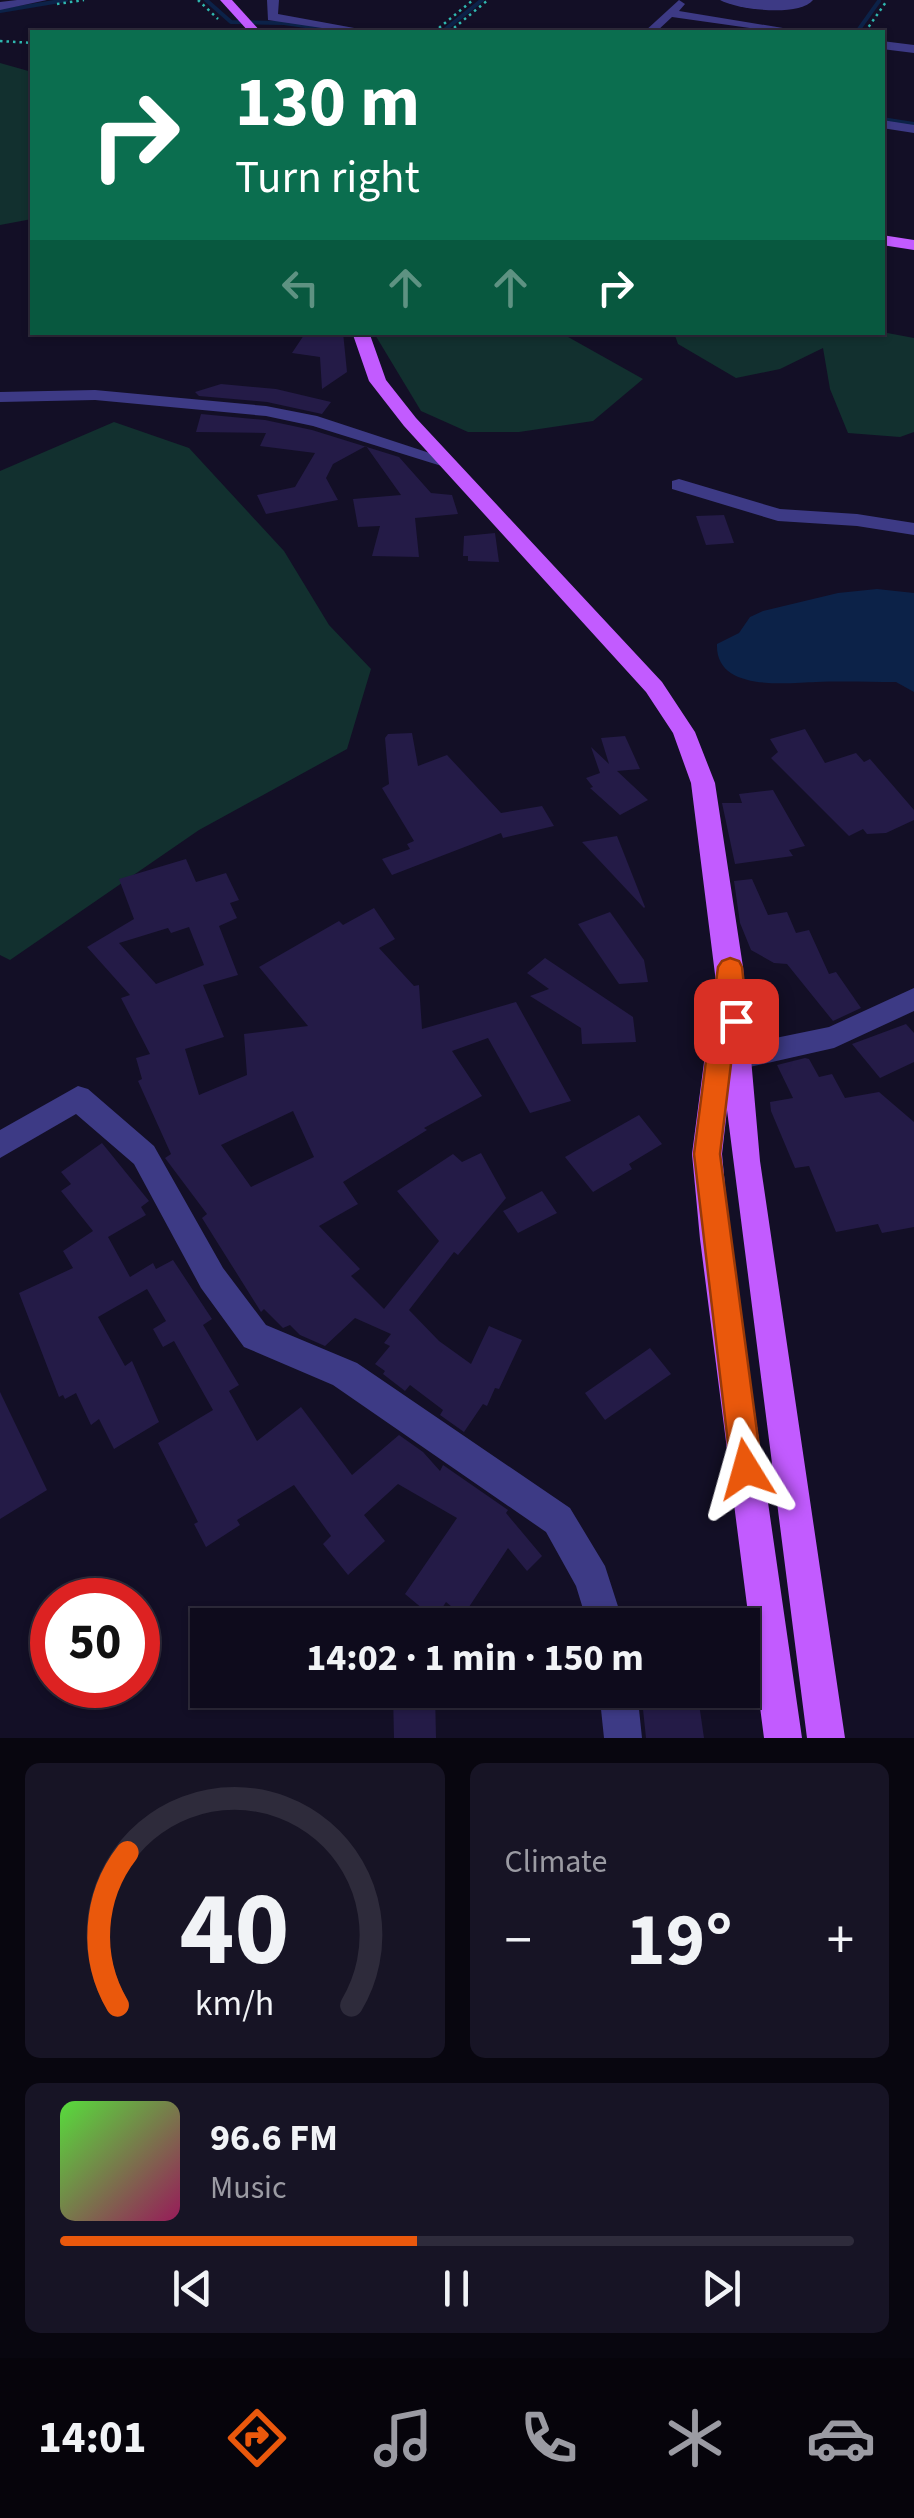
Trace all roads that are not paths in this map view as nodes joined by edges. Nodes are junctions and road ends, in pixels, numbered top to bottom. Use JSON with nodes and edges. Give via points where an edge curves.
{"nodes":[{"id":1,"x":41,"y":0,"type":"edge"},
{"id":2,"x":226,"y":0,"type":"edge"},
{"id":3,"x":273,"y":0,"type":"edge"},
{"id":4,"x":286,"y":0,"type":"edge"},
{"id":5,"x":682,"y":0,"type":"edge"},
{"id":6,"x":726,"y":0,"type":"edge"},
{"id":7,"x":745,"y":0,"type":"edge"},
{"id":8,"x":793,"y":0,"type":"edge"},
{"id":9,"x":807,"y":0,"type":"edge"},
{"id":10,"x":0,"y":6,"type":"edge"},
{"id":11,"x":669,"y":13,"type":"junction"},
{"id":12,"x":281,"y":21,"type":"junction"},
{"id":13,"x":253,"y":30,"type":"edge"},
{"id":14,"x":270,"y":30,"type":"edge"},
{"id":15,"x":322,"y":30,"type":"edge"},
{"id":16,"x":652,"y":30,"type":"edge"},
{"id":17,"x":786,"y":30,"type":"edge"},
{"id":18,"x":885,"y":45,"type":"edge"},
{"id":19,"x":914,"y":49,"type":"edge"},
{"id":20,"x":885,"y":114,"type":"edge"},
{"id":21,"x":914,"y":119,"type":"edge"},
{"id":22,"x":885,"y":124,"type":"edge"},
{"id":23,"x":914,"y":129,"type":"edge"},
{"id":24,"x":885,"y":240,"type":"edge"},
{"id":25,"x":914,"y":245,"type":"edge"},
{"id":26,"x":361,"y":335,"type":"edge"},
{"id":27,"x":0,"y":397,"type":"edge"},
{"id":28,"x":448,"y":462,"type":"junction"},
{"id":29,"x":679,"y":485,"type":"dead end"},
{"id":30,"x":914,"y":528,"type":"edge"},
{"id":31,"x":730,"y":967,"type":"junction"},
{"id":32,"x":914,"y":999,"type":"edge"},
{"id":33,"x":736,"y":1058,"type":"junction"},
{"id":34,"x":0,"y":1145,"type":"edge"},
{"id":35,"x":601,"y":1608,"type":"edge"},
{"id":36,"x":620,"y":1708,"type":"edge"},
{"id":37,"x":623,"y":1738,"type":"edge"},
{"id":38,"x":784,"y":1738,"type":"edge"},
{"id":39,"x":826,"y":1738,"type":"edge"}],
"edges":[{"from":1,"to":10,"type":"street"},
{"from":2,"to":13,"type":"main road"},
{"from":3,"to":12,"type":"street"},
{"from":4,"to":12,"type":"street"},
{"from":5,"to":11,"type":"street"},
{"from":6,"to":9,"type":"street","via":[[751,6]]},
{"from":7,"to":8,"type":"street"},
{"from":11,"to":16,"type":"street"},
{"from":11,"to":17,"type":"street"},
{"from":12,"to":14,"type":"street"},
{"from":12,"to":15,"type":"street"},
{"from":18,"to":19,"type":"street"},
{"from":20,"to":21,"type":"street"},
{"from":22,"to":23,"type":"street"},
{"from":24,"to":25,"type":"main road"},
{"from":26,"to":28,"type":"main road","via":[[378,381]]},
{"from":27,"to":28,"type":"street","via":[[95,395],[266,411]]},
{"from":28,"to":31,"type":"main road","via":[[654,686],[684,732],[703,783]]},
{"from":29,"to":30,"type":"street","via":[[778,515]]},
{"from":31,"to":33,"type":"main road"},
{"from":31,"to":38,"type":"main road","via":[[707,1154]]},
{"from":32,"to":33,"type":"street","via":[[834,1037]]},
{"from":33,"to":39,"type":"main road"},
{"from":34,"to":35,"type":"street","via":[[78,1098],[144,1155],[212,1278],[254,1336],[345,1374],[558,1520]]},
{"from":36,"to":37,"type":"street"}]}
